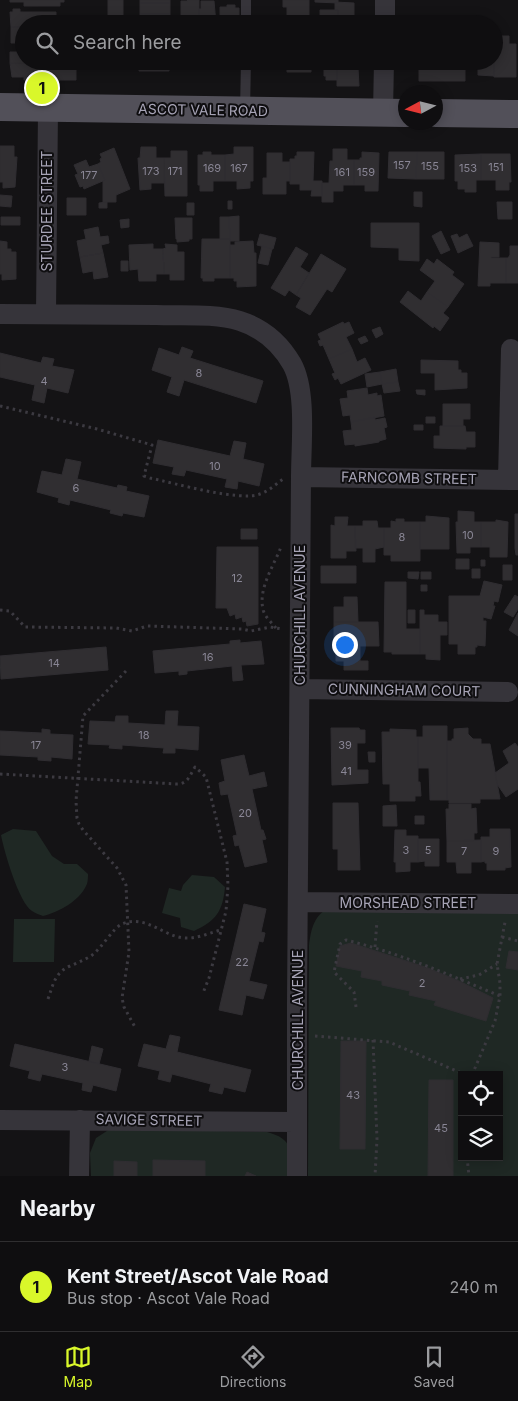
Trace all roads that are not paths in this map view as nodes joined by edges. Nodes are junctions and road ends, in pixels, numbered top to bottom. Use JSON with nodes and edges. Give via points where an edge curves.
{"nodes":[{"id":1,"x":246,"y":0,"type":"edge"},
{"id":2,"x":385,"y":0,"type":"edge"},
{"id":3,"x":246,"y":15,"type":"edge"},
{"id":4,"x":385,"y":15,"type":"edge"},
{"id":5,"x":246,"y":70,"type":"edge"},
{"id":6,"x":386,"y":70,"type":"edge"},
{"id":7,"x":0,"y":107,"type":"edge"},
{"id":8,"x":48,"y":109,"type":"junction"},
{"id":9,"x":245,"y":111,"type":"junction"},
{"id":10,"x":394,"y":113,"type":"edge"},
{"id":11,"x":443,"y":113,"type":"edge"},
{"id":12,"x":518,"y":114,"type":"edge"},
{"id":13,"x":0,"y":314,"type":"edge"},
{"id":14,"x":46,"y":314,"type":"junction"},
{"id":15,"x":511,"y":349,"type":"dead end"},
{"id":16,"x":292,"y":477,"type":"junction"},
{"id":17,"x":513,"y":480,"type":"edge"},
{"id":18,"x":300,"y":690,"type":"junction"},
{"id":19,"x":508,"y":692,"type":"dead end"},
{"id":20,"x":299,"y":902,"type":"junction"},
{"id":21,"x":518,"y":904,"type":"edge"},
{"id":22,"x":0,"y":1120,"type":"edge"},
{"id":23,"x":80,"y":1120,"type":"junction"},
{"id":24,"x":297,"y":1122,"type":"junction"},
{"id":25,"x":79,"y":1176,"type":"edge"},
{"id":26,"x":297,"y":1176,"type":"edge"}],
"edges":[{"from":1,"to":3,"type":"lane"},
{"from":2,"to":4,"type":"street"},
{"from":5,"to":9,"type":"lane"},
{"from":6,"to":10,"type":"street"},
{"from":7,"to":8,"type":"main road","name":"ASCOT VALE ROAD"},
{"from":8,"to":9,"type":"main road","name":"ASCOT VALE ROAD"},
{"from":8,"to":14,"type":"street","name":"STURDEE STREET"},
{"from":9,"to":10,"type":"main road","name":"ASCOT VALE ROAD"},
{"from":11,"to":12,"type":"main road"},
{"from":13,"to":14,"type":"street","name":"CHURCHILL AVENUE"},
{"from":14,"to":16,"type":"street","name":"CHURCHILL AVENUE","via":[[222,317],[254,326],[268,335],[292,364],[298,382],[301,402]]},
{"from":15,"to":17,"type":"street"},
{"from":16,"to":17,"type":"street","name":"FARNCOMB STREET"},
{"from":16,"to":18,"type":"street","name":"CHURCHILL AVENUE"},
{"from":18,"to":19,"type":"street","name":"CUNNINGHAM COURT"},
{"from":18,"to":20,"type":"street","name":"CHURCHILL AVENUE"},
{"from":20,"to":21,"type":"street","name":"MORSHEAD STREET"},
{"from":20,"to":24,"type":"street","name":"CHURCHILL AVENUE"},
{"from":22,"to":23,"type":"street","name":"SAVIGE STREET"},
{"from":23,"to":24,"type":"street","name":"SAVIGE STREET"},
{"from":23,"to":25,"type":"street"},
{"from":24,"to":26,"type":"street","name":"CHURCHILL AVENUE"}]}
